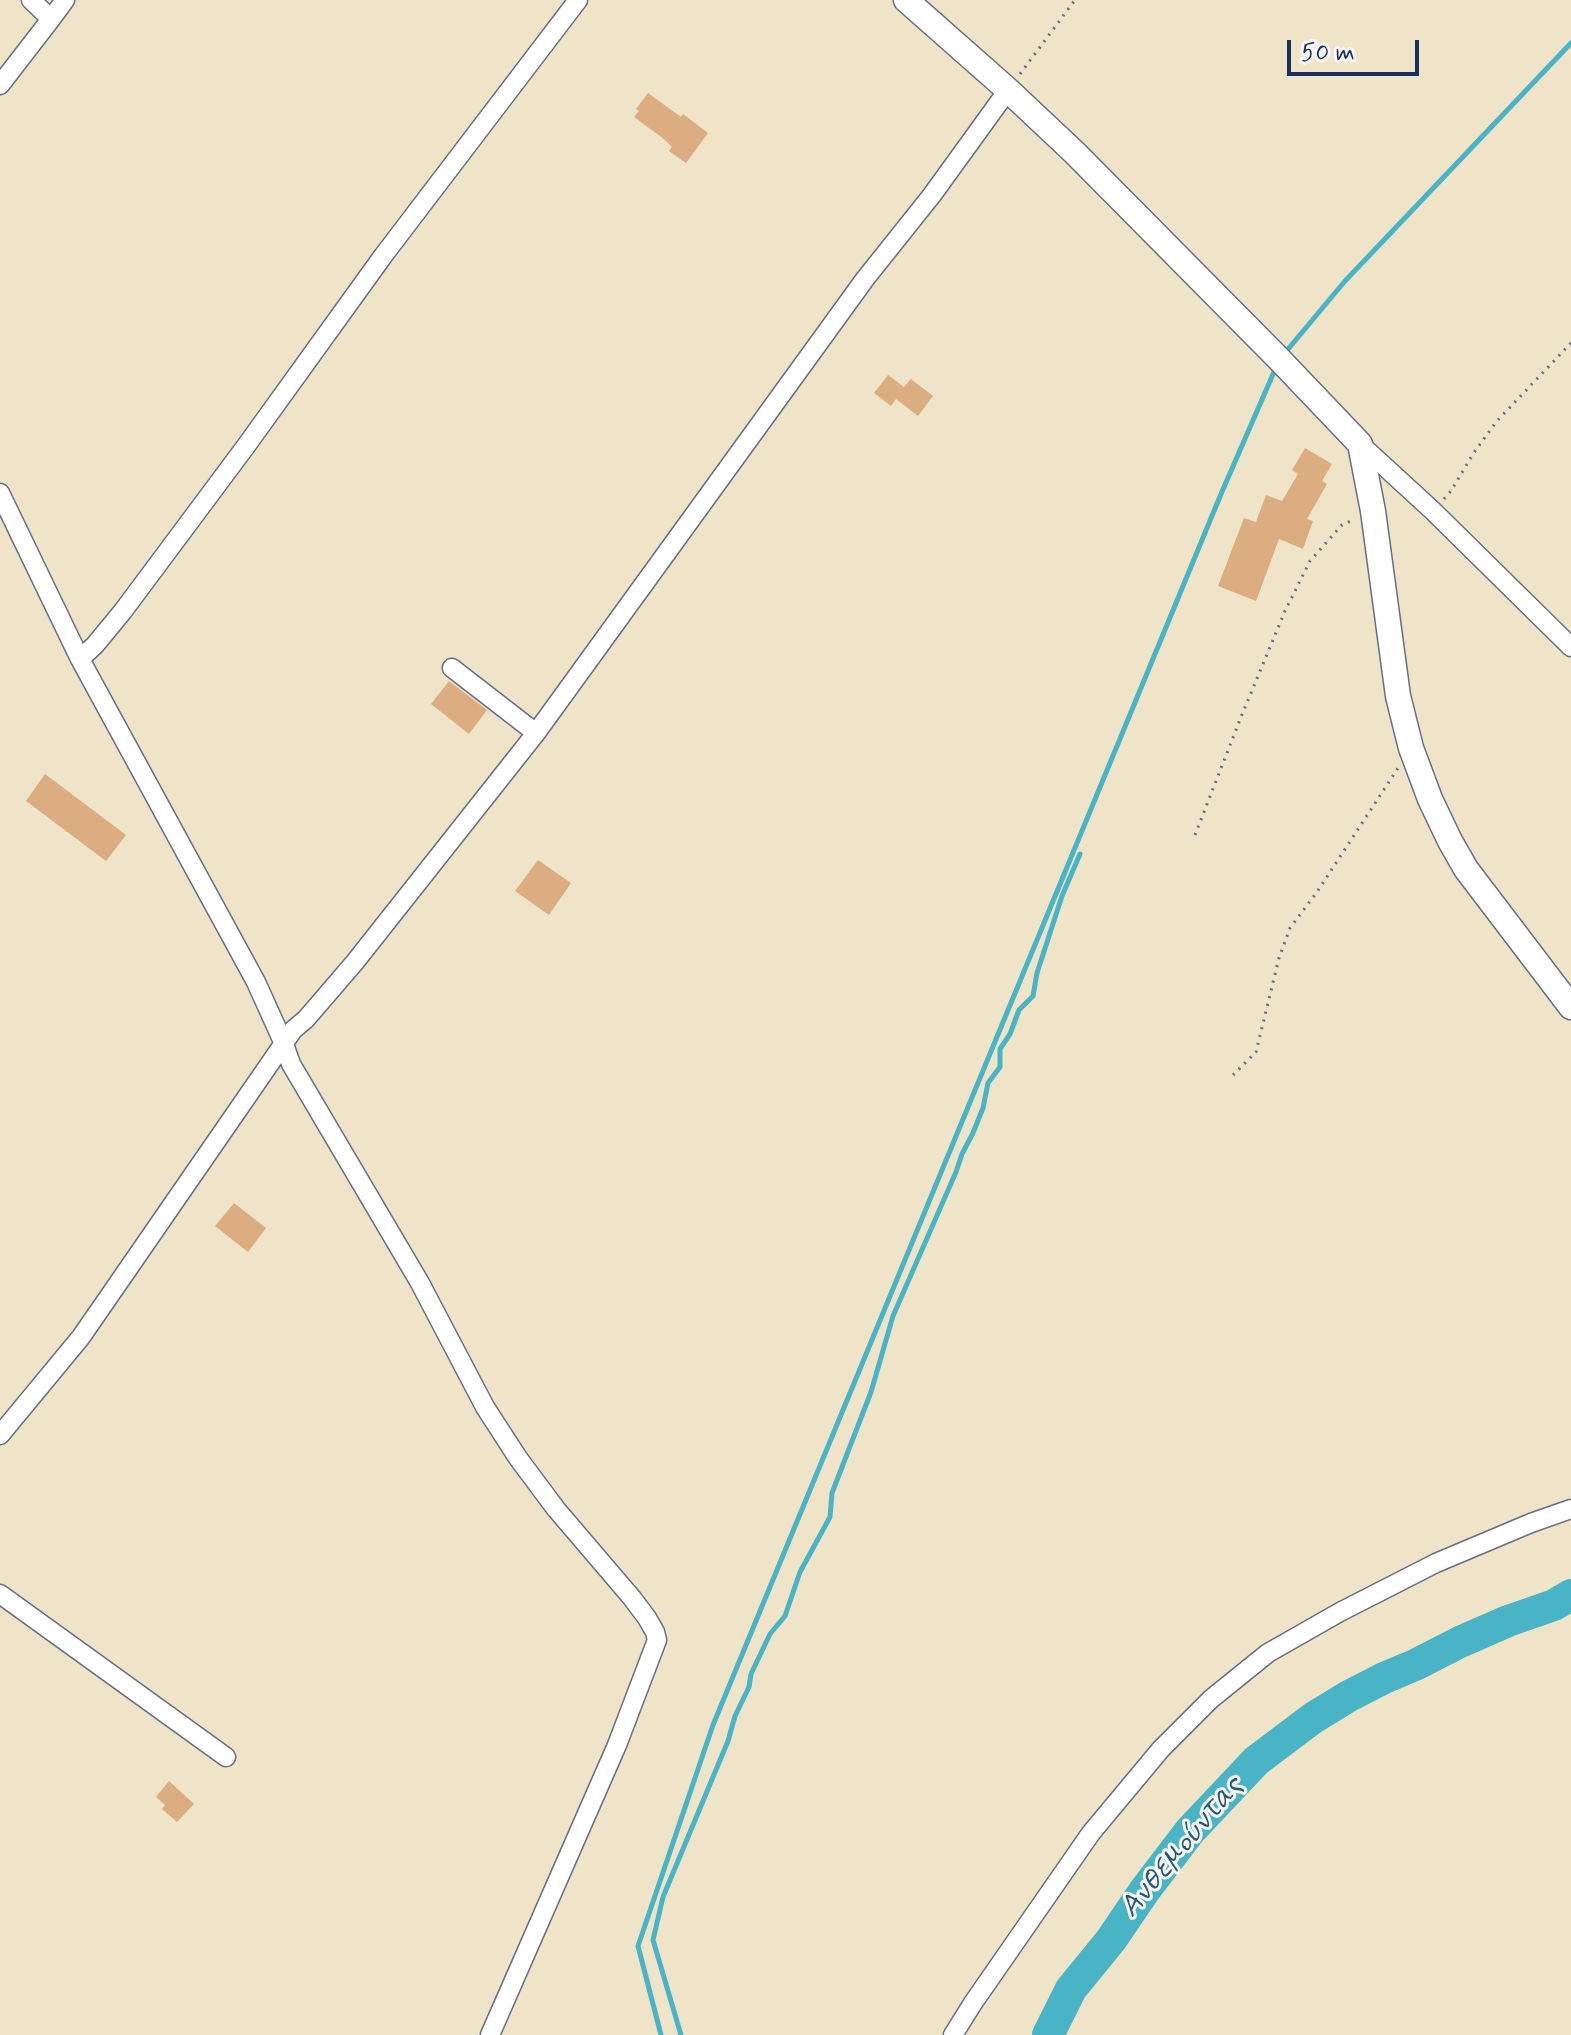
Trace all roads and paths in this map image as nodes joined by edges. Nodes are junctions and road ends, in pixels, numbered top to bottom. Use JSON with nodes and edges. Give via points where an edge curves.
{"nodes":[{"id":1,"x":31,"y":0,"type":"edge"},
{"id":2,"x":65,"y":0,"type":"edge"},
{"id":3,"x":578,"y":0,"type":"edge"},
{"id":4,"x":906,"y":0,"type":"edge"},
{"id":5,"x":1075,"y":0,"type":"edge"},
{"id":6,"x":51,"y":19,"type":"junction"},
{"id":7,"x":1012,"y":84,"type":"junction"},
{"id":8,"x":0,"y":85,"type":"edge"},
{"id":9,"x":1571,"y":343,"type":"edge"},
{"id":10,"x":1360,"y":444,"type":"junction"},
{"id":11,"x":0,"y":493,"type":"edge"},
{"id":12,"x":1432,"y":510,"type":"junction"},
{"id":13,"x":1373,"y":511,"type":"junction"},
{"id":14,"x":1571,"y":647,"type":"edge"},
{"id":15,"x":80,"y":659,"type":"junction"},
{"id":16,"x":452,"y":668,"type":"dead end"},
{"id":17,"x":536,"y":733,"type":"junction"},
{"id":18,"x":1411,"y":748,"type":"junction"},
{"id":19,"x":1195,"y":835,"type":"dead end"},
{"id":20,"x":1571,"y":1007,"type":"edge"},
{"id":21,"x":284,"y":1044,"type":"junction"},
{"id":22,"x":1233,"y":1075,"type":"dead end"},
{"id":23,"x":0,"y":1435,"type":"edge"},
{"id":24,"x":1571,"y":1509,"type":"edge"},
{"id":25,"x":0,"y":1594,"type":"edge"},
{"id":26,"x":226,"y":1757,"type":"dead end"},
{"id":27,"x":490,"y":2035,"type":"edge"},
{"id":28,"x":953,"y":2035,"type":"edge"}],
"edges":[{"from":1,"to":6,"type":"street"},
{"from":2,"to":6,"type":"street"},
{"from":3,"to":15,"type":"street","via":[[123,611]]},
{"from":4,"to":7,"type":"street"},
{"from":5,"to":7,"type":"path"},
{"from":6,"to":8,"type":"street"},
{"from":7,"to":10,"type":"street"},
{"from":7,"to":17,"type":"street"},
{"from":9,"to":12,"type":"path","via":[[1496,422],[1451,491]]},
{"from":10,"to":12,"type":"street"},
{"from":10,"to":13,"type":"street"},
{"from":11,"to":15,"type":"street"},
{"from":12,"to":14,"type":"street"},
{"from":13,"to":18,"type":"street","via":[[1398,696]]},
{"from":13,"to":19,"type":"path","via":[[1342,525],[1310,561]]},
{"from":15,"to":21,"type":"street","via":[[256,982]]},
{"from":16,"to":17,"type":"street"},
{"from":17,"to":21,"type":"street"},
{"from":18,"to":20,"type":"street","via":[[1466,869]]},
{"from":18,"to":22,"type":"path","via":[[1290,928],[1256,1052]]},
{"from":21,"to":23,"type":"street","via":[[81,1337]]},
{"from":21,"to":27,"type":"street","via":[[498,1429],[556,1509],[632,1598],[657,1640],[617,1745]]},
{"from":24,"to":28,"type":"street","via":[[1436,1563],[1340,1612],[1268,1653],[1211,1699],[1091,1833]]},
{"from":25,"to":26,"type":"street"}]}
